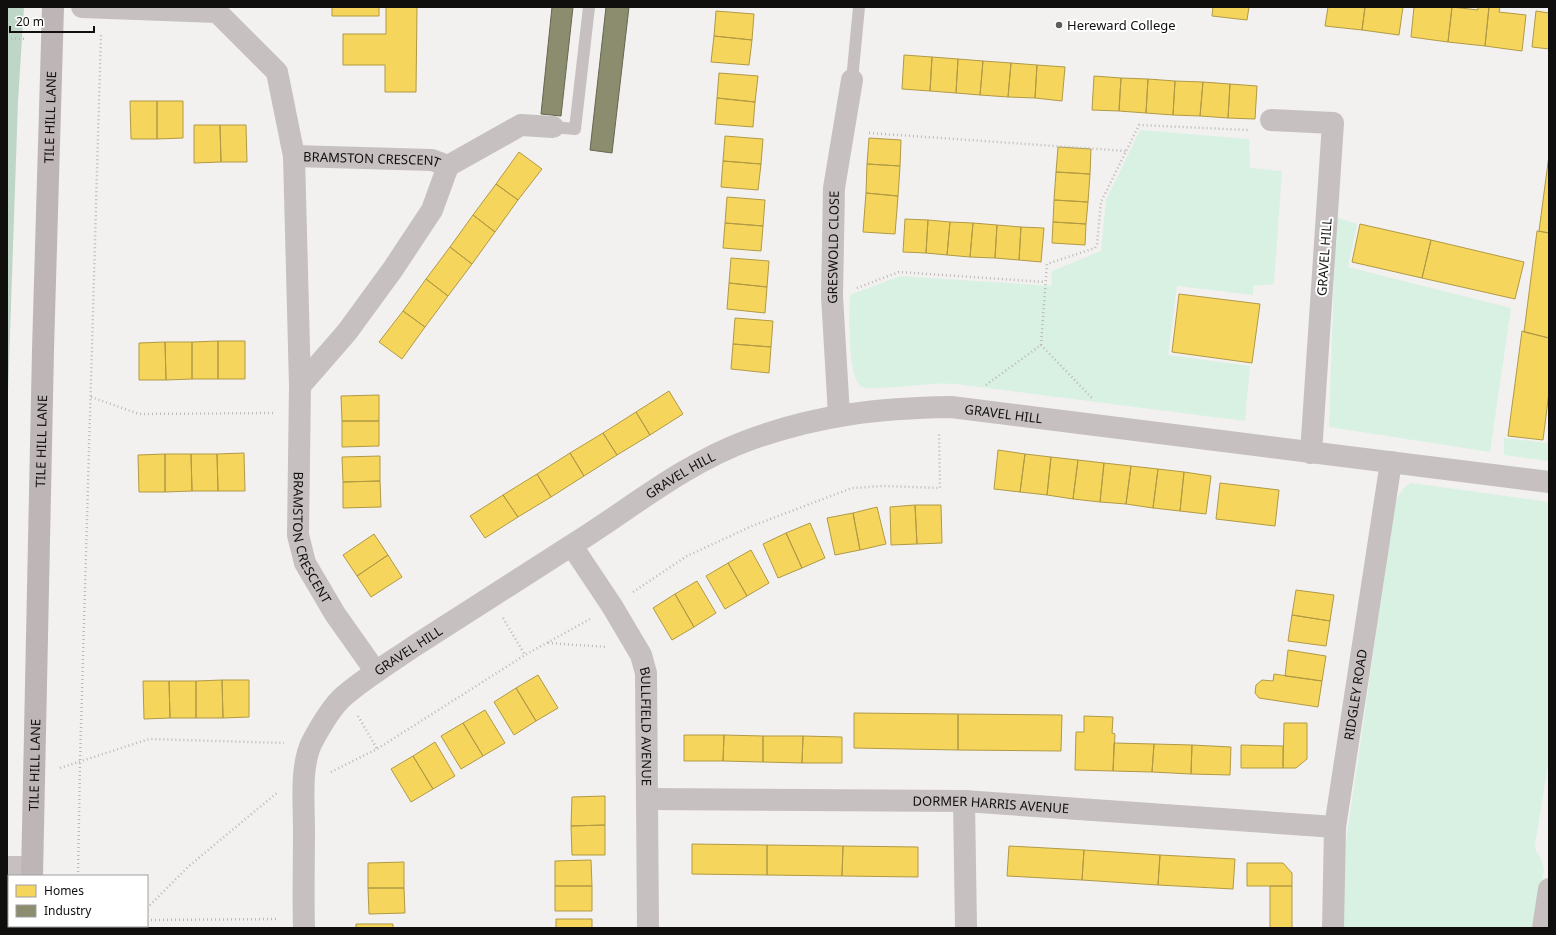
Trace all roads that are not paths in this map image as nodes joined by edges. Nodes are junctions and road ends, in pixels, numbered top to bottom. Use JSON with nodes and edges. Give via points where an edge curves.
{"nodes":[{"id":1,"x":53,"y":7,"type":"edge"},
{"id":2,"x":92,"y":7,"type":"edge"},
{"id":3,"x":589,"y":7,"type":"edge"},
{"id":4,"x":859,"y":7,"type":"edge"},
{"id":5,"x":219,"y":10,"type":"edge"},
{"id":6,"x":852,"y":80,"type":"joint"},
{"id":7,"x":1271,"y":120,"type":"road end"},
{"id":8,"x":553,"y":127,"type":"joint"},
{"id":9,"x":294,"y":156,"type":"junction"},
{"id":10,"x":448,"y":166,"type":"junction"},
{"id":11,"x":300,"y":386,"type":"junction"},
{"id":12,"x":839,"y":415,"type":"junction"},
{"id":13,"x":1311,"y":453,"type":"junction"},
{"id":14,"x":1391,"y":462,"type":"junction"},
{"id":15,"x":1549,"y":482,"type":"edge"},
{"id":16,"x":572,"y":546,"type":"junction"},
{"id":17,"x":376,"y":672,"type":"junction"},
{"id":18,"x":647,"y":800,"type":"junction"},
{"id":19,"x":964,"y":801,"type":"junction"},
{"id":20,"x":1335,"y":827,"type":"junction"},
{"id":21,"x":7,"y":867,"type":"edge"},
{"id":22,"x":32,"y":871,"type":"edge"},
{"id":23,"x":1549,"y":889,"type":"edge"},
{"id":24,"x":304,"y":924,"type":"edge"},
{"id":25,"x":648,"y":928,"type":"edge"},
{"id":26,"x":966,"y":928,"type":"edge"},
{"id":27,"x":1333,"y":928,"type":"edge"},
{"id":28,"x":1543,"y":928,"type":"edge"}],
"edges":[{"from":1,"to":22,"type":"main road","name":"TILE HILL LANE","via":[[43,334]]},
{"from":2,"to":5,"type":"street","name":"BRAMSTON CRESCENT"},
{"from":3,"to":8,"type":"lane","via":[[575,129]]},
{"from":4,"to":6,"type":"lane"},
{"from":5,"to":9,"type":"street","name":"BRAMSTON CRESCENT","via":[[277,72]]},
{"from":6,"to":12,"type":"street","name":"GRESWOLD CLOSE","via":[[834,188],[832,296]]},
{"from":7,"to":13,"type":"street","name":"GRAVEL HILL","via":[[1333,123]]},
{"from":8,"to":10,"type":"street","name":"BRAMSTON CRESCENT","via":[[521,125]]},
{"from":9,"to":10,"type":"street","name":"BRAMSTON CRESCENT","via":[[432,160]]},
{"from":9,"to":11,"type":"street","name":"BRAMSTON CRESCENT"},
{"from":10,"to":11,"type":"street","name":"BRAMSTON CRESCENT","via":[[432,210],[393,269],[347,332]]},
{"from":11,"to":17,"type":"street","name":"BRAMSTON CRESCENT","via":[[298,535],[305,563],[335,614]]},
{"from":12,"to":13,"type":"street","name":"GRAVEL HILL","via":[[898,408],[951,407]]},
{"from":12,"to":16,"type":"street","name":"GRAVEL HILL","via":[[788,427],[748,440],[715,455],[680,473]]},
{"from":13,"to":14,"type":"street","name":"GRAVEL HILL"},
{"from":14,"to":15,"type":"street","name":"GRAVEL HILL"},
{"from":14,"to":20,"type":"street","name":"RIDGLEY ROAD"},
{"from":16,"to":17,"type":"street","name":"GRAVEL HILL"},
{"from":16,"to":18,"type":"street","name":"BULLFIELD AVENUE","via":[[641,655],[646,673]]},
{"from":17,"to":24,"type":"street","name":"GRAVEL HILL","via":[[346,695],[329,714],[311,744],[306,760]]},
{"from":18,"to":19,"type":"street","name":"DORMER HARRIS AVENUE"},
{"from":18,"to":25,"type":"street","name":"BULLFIELD AVENUE"},
{"from":19,"to":20,"type":"street","name":"DORMER HARRIS AVENUE"},
{"from":19,"to":26,"type":"street"},
{"from":20,"to":27,"type":"street","name":"RIDGLEY ROAD"},
{"from":21,"to":22,"type":"street"},
{"from":23,"to":28,"type":"street"}]}
